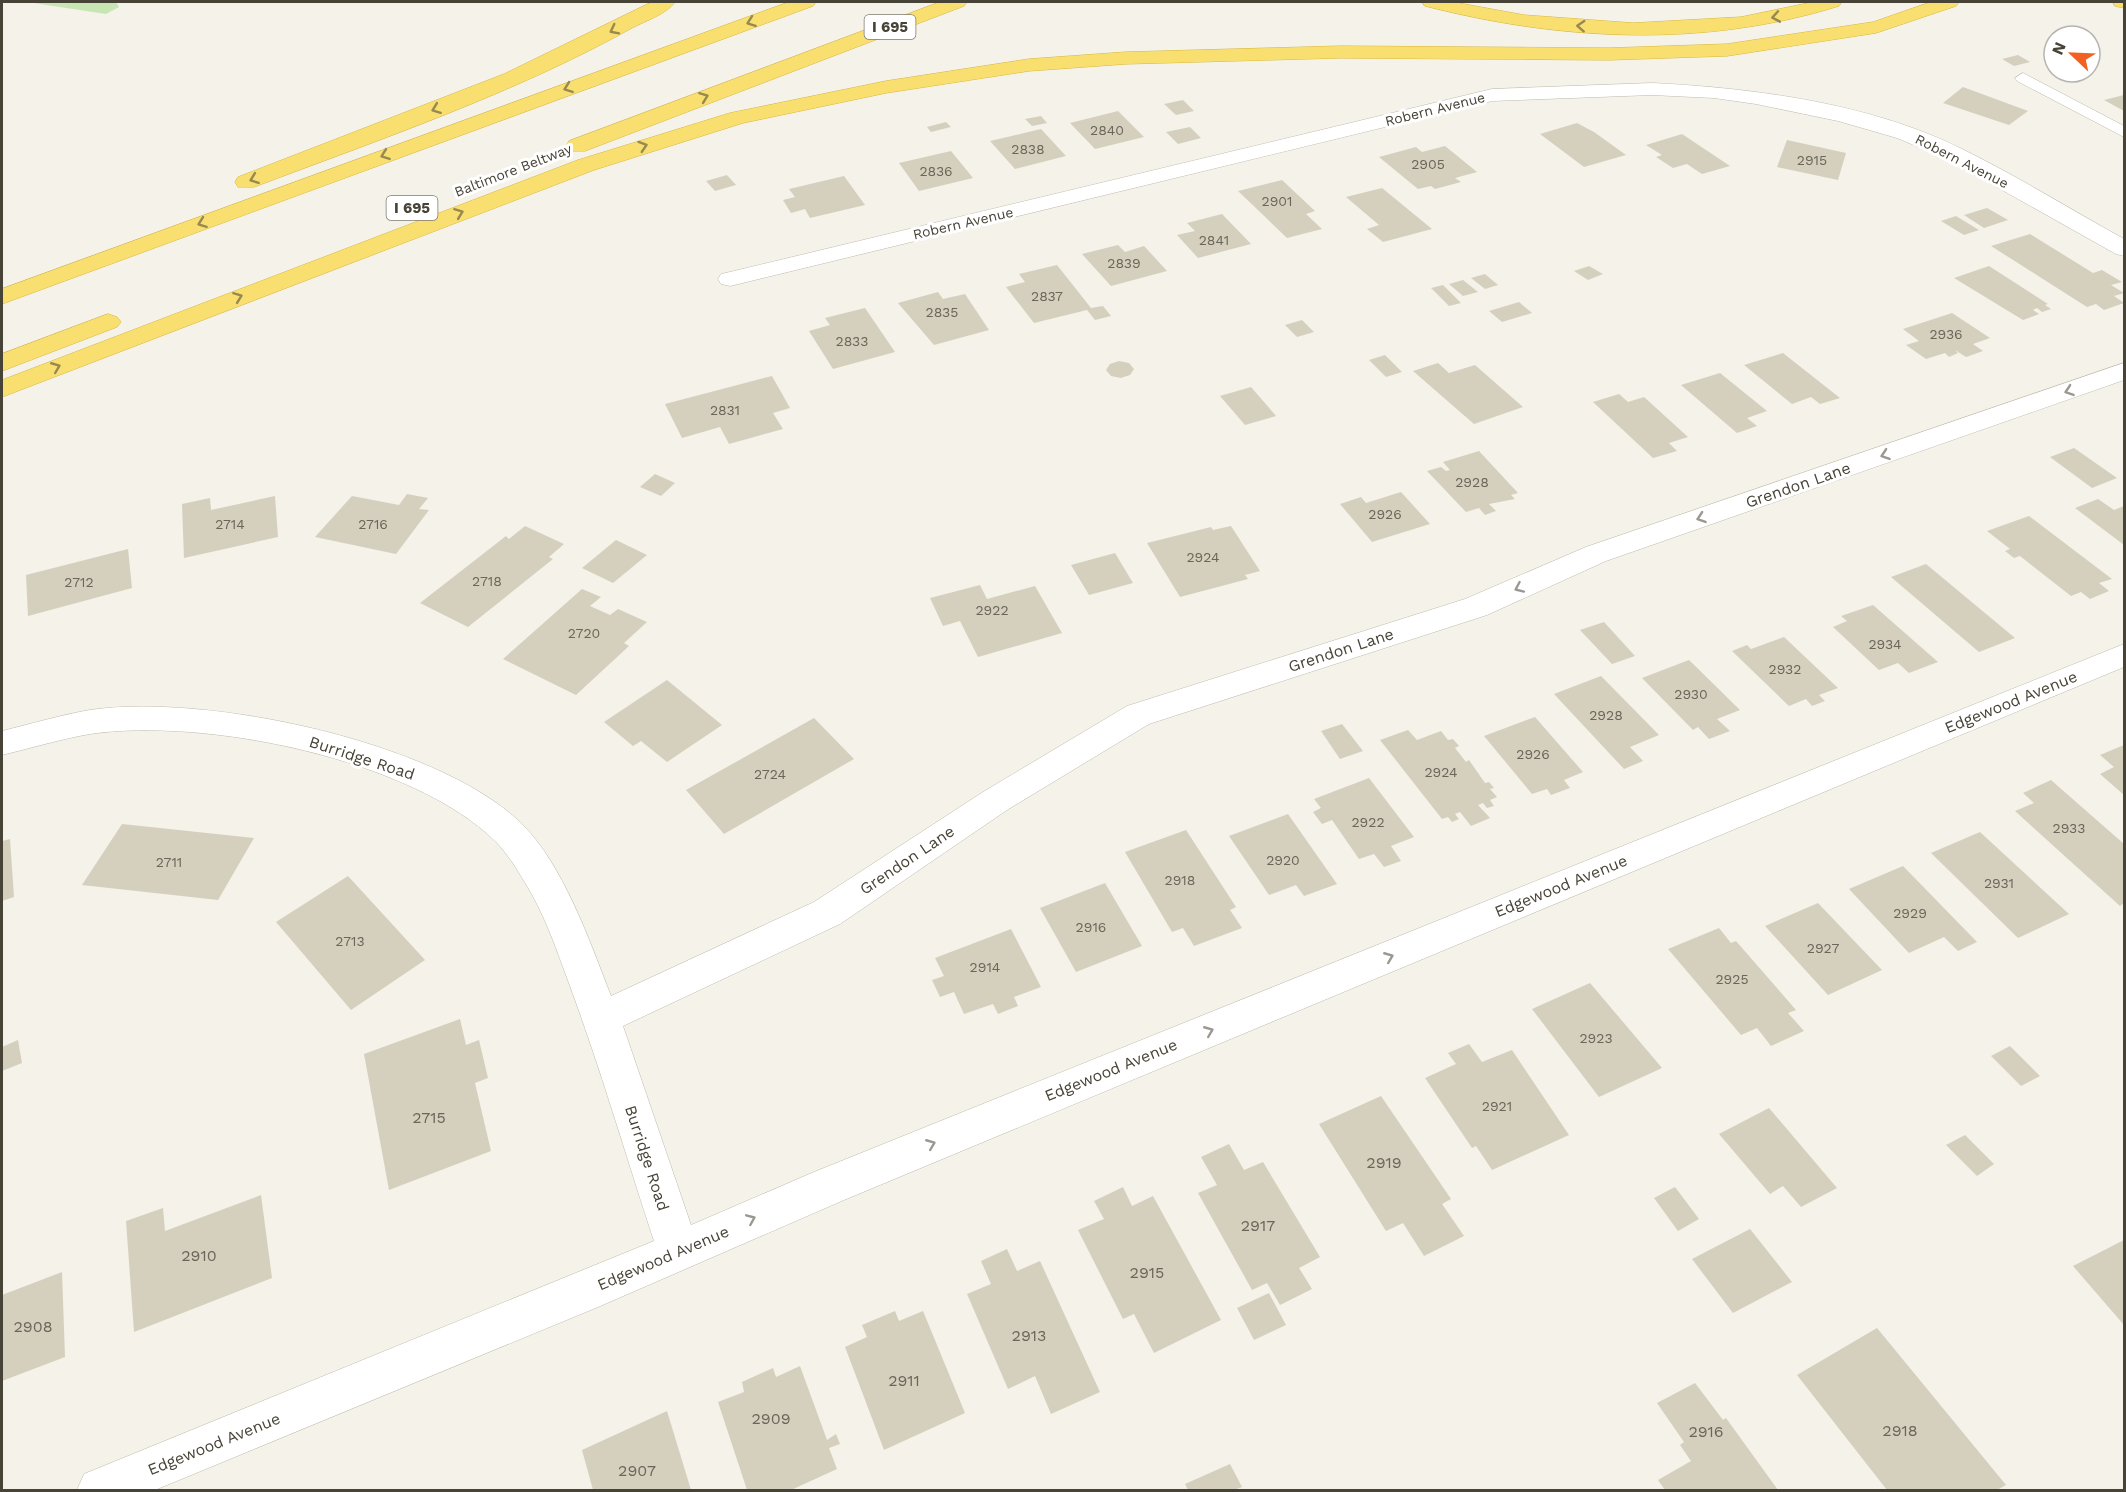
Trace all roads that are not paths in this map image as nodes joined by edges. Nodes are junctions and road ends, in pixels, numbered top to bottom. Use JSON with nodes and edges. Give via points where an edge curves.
{"nodes":[{"id":1,"x":665,"y":2,"type":"edge"},
{"id":2,"x":806,"y":2,"type":"edge"},
{"id":3,"x":957,"y":2,"type":"edge"},
{"id":4,"x":1432,"y":2,"type":"edge"},
{"id":5,"x":1832,"y":2,"type":"edge"},
{"id":6,"x":1911,"y":2,"type":"edge"},
{"id":7,"x":1949,"y":2,"type":"edge"},
{"id":8,"x":1846,"y":32,"type":"junction"},
{"id":9,"x":2023,"y":78,"type":"dead end"},
{"id":10,"x":2124,"y":132,"type":"edge"},
{"id":11,"x":221,"y":192,"type":"dead end"},
{"id":12,"x":369,"y":225,"type":"dead end"},
{"id":13,"x":100,"y":238,"type":"dead end"},
{"id":14,"x":2124,"y":249,"type":"edge"},
{"id":15,"x":2,"y":276,"type":"edge"},
{"id":16,"x":730,"y":279,"type":"dead end"},
{"id":17,"x":2,"y":297,"type":"edge"},
{"id":18,"x":131,"y":314,"type":"dead end"},
{"id":19,"x":2,"y":363,"type":"edge"},
{"id":20,"x":2124,"y":371,"type":"edge"},
{"id":21,"x":2,"y":389,"type":"edge"},
{"id":22,"x":2124,"y":655,"type":"edge"},
{"id":23,"x":2,"y":743,"type":"edge"},
{"id":24,"x":601,"y":1018,"type":"junction"},
{"id":25,"x":678,"y":1251,"type":"junction"},
{"id":26,"x":100,"y":1491,"type":"edge"}],
"edges":[{"from":1,"to":11,"type":"highway","one_way":true,"via":[[500,85]]},
{"from":2,"to":17,"type":"highway","one_way":true},
{"from":12,"to":3,"type":"highway","name":"Baltimore Beltway","number":"I 695","one_way":true},
{"from":5,"to":4,"type":"highway","one_way":true,"via":[[1739,23],[1625,28],[1524,21]]},
{"from":6,"to":8,"type":"highway"},
{"from":7,"to":8,"type":"highway","via":[[1876,27]]},
{"from":21,"to":8,"type":"highway","one_way":true,"via":[[586,165],[738,118],[886,87],[1029,65],[1126,58],[1341,51],[1689,52]]},
{"from":9,"to":10,"type":"lane"},
{"from":13,"to":15,"type":"highway"},
{"from":14,"to":16,"type":"street","name":"Robern Avenue","via":[[1953,153],[1905,133],[1756,98],[1652,89],[1492,95]]},
{"from":18,"to":19,"type":"highway"},
{"from":20,"to":24,"type":"street","name":"Grendon Lane","one_way":true,"via":[[1596,554],[1476,607],[1138,716],[995,801],[827,913]]},
{"from":25,"to":22,"type":"street","name":"Edgewood Avenue","one_way":true},
{"from":23,"to":24,"type":"street","name":"Burridge Road","via":[[91,722],[165,719],[246,726],[334,747],[410,771],[469,803],[509,833],[537,871],[564,922]]},
{"from":24,"to":25,"type":"street","name":"Burridge Road"},
{"from":25,"to":26,"type":"street","name":"Edgewood Avenue"}]}
